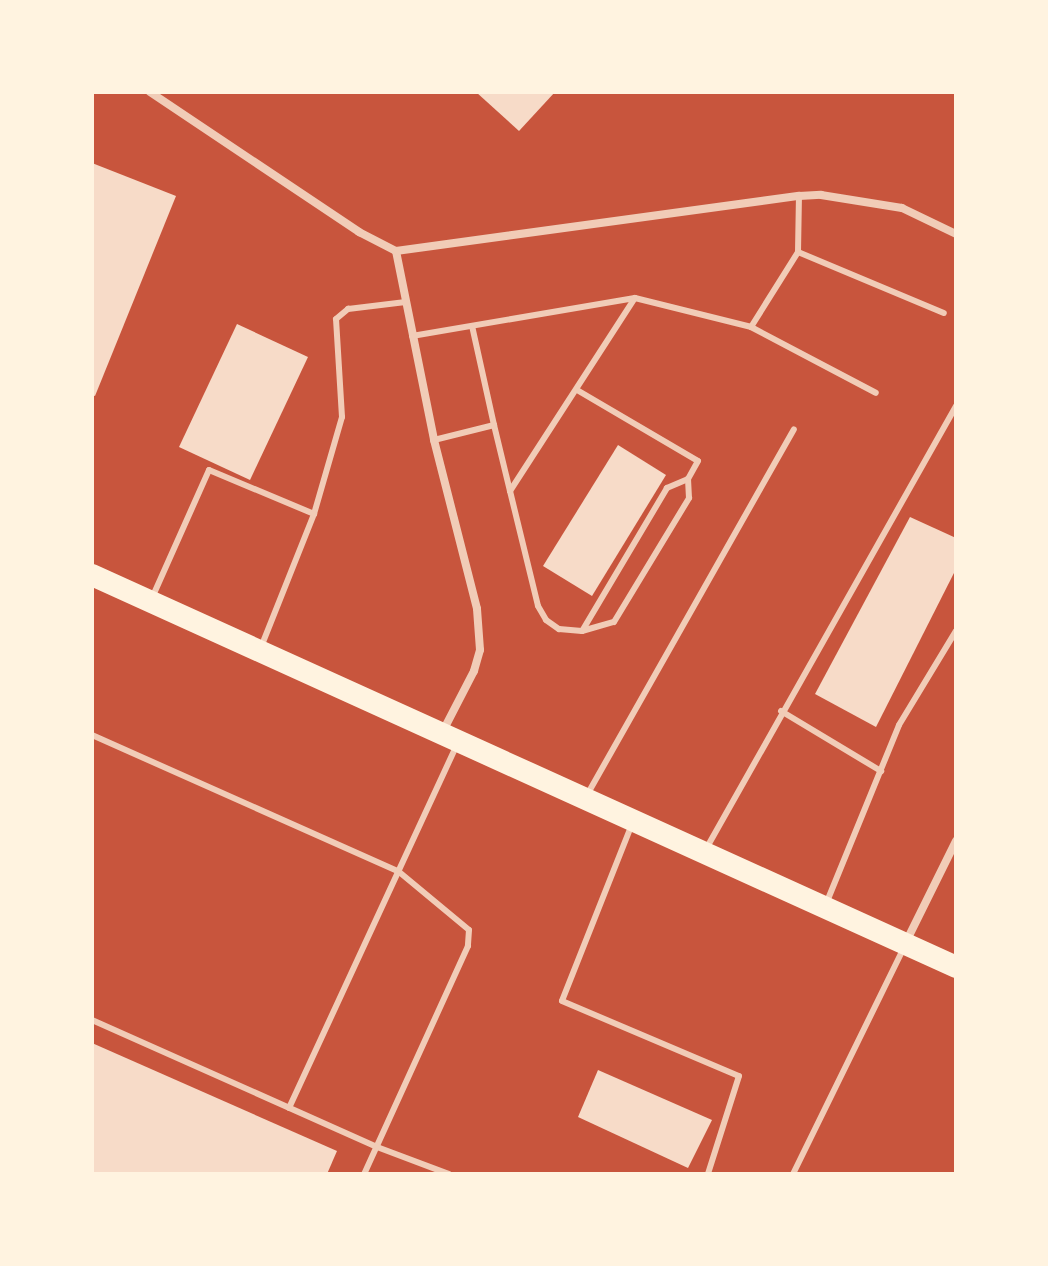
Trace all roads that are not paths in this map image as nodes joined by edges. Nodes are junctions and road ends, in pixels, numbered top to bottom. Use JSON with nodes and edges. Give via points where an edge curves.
{"nodes":[{"id":1,"x":150,"y":92,"type":"edge"},
{"id":2,"x":799,"y":196,"type":"junction"},
{"id":3,"x":956,"y":234,"type":"edge"},
{"id":4,"x":396,"y":251,"type":"junction"},
{"id":5,"x":798,"y":252,"type":"junction"},
{"id":6,"x":635,"y":298,"type":"junction"},
{"id":7,"x":406,"y":302,"type":"junction"},
{"id":8,"x":944,"y":313,"type":"dead end"},
{"id":9,"x":472,"y":326,"type":"junction"},
{"id":10,"x":751,"y":327,"type":"junction"},
{"id":11,"x":412,"y":336,"type":"junction"},
{"id":12,"x":577,"y":390,"type":"junction"},
{"id":13,"x":876,"y":393,"type":"dead end"},
{"id":14,"x":956,"y":406,"type":"edge"},
{"id":15,"x":494,"y":425,"type":"junction"},
{"id":16,"x":794,"y":429,"type":"dead end"},
{"id":17,"x":434,"y":440,"type":"junction"},
{"id":18,"x":688,"y":479,"type":"junction"},
{"id":19,"x":510,"y":491,"type":"junction"},
{"id":20,"x":314,"y":514,"type":"junction"},
{"id":21,"x":92,"y":575,"type":"edge"},
{"id":22,"x":150,"y":602,"type":"junction"},
{"id":23,"x":582,"y":631,"type":"junction"},
{"id":24,"x":956,"y":631,"type":"edge"},
{"id":25,"x":260,"y":651,"type":"junction"},
{"id":26,"x":781,"y":711,"type":"junction"},
{"id":27,"x":92,"y":735,"type":"edge"},
{"id":28,"x":450,"y":737,"type":"junction"},
{"id":29,"x":881,"y":771,"type":"junction"},
{"id":30,"x":585,"y":799,"type":"junction"},
{"id":31,"x":633,"y":820,"type":"junction"},
{"id":32,"x":956,"y":841,"type":"edge"},
{"id":33,"x":704,"y":852,"type":"junction"},
{"id":34,"x":398,"y":871,"type":"junction"},
{"id":35,"x":825,"y":907,"type":"junction"},
{"id":36,"x":905,"y":944,"type":"junction"},
{"id":37,"x":956,"y":967,"type":"edge"},
{"id":38,"x":92,"y":1020,"type":"edge"},
{"id":39,"x":289,"y":1108,"type":"junction"},
{"id":40,"x":377,"y":1147,"type":"junction"},
{"id":41,"x":364,"y":1174,"type":"edge"},
{"id":42,"x":449,"y":1174,"type":"edge"},
{"id":43,"x":708,"y":1174,"type":"edge"},
{"id":44,"x":793,"y":1174,"type":"edge"}],
"edges":[{"from":1,"to":4,"type":"street","via":[[359,232]]},
{"from":2,"to":3,"type":"street","via":[[902,208]]},
{"from":2,"to":4,"type":"street"},
{"from":2,"to":5,"type":"lane"},
{"from":4,"to":7,"type":"street"},
{"from":5,"to":8,"type":"lane"},
{"from":5,"to":10,"type":"lane"},
{"from":6,"to":9,"type":"lane"},
{"from":6,"to":10,"type":"lane"},
{"from":6,"to":12,"type":"lane"},
{"from":7,"to":11,"type":"street"},
{"from":7,"to":20,"type":"lane","via":[[348,309],[336,319],[342,417]]},
{"from":9,"to":11,"type":"lane"},
{"from":9,"to":15,"type":"lane"},
{"from":10,"to":13,"type":"lane"},
{"from":11,"to":17,"type":"street"},
{"from":12,"to":18,"type":"lane","via":[[698,461]]},
{"from":12,"to":19,"type":"lane"},
{"from":14,"to":26,"type":"lane"},
{"from":15,"to":17,"type":"lane"},
{"from":15,"to":19,"type":"lane"},
{"from":16,"to":30,"type":"lane"},
{"from":17,"to":28,"type":"street","via":[[477,609],[480,650]]},
{"from":18,"to":23,"type":"lane","via":[[667,488]]},
{"from":18,"to":23,"type":"lane","via":[[689,498],[614,622]]},
{"from":19,"to":23,"type":"lane","via":[[538,606],[559,629]]},
{"from":20,"to":22,"type":"lane","via":[[209,470]]},
{"from":20,"to":25,"type":"lane"},
{"from":21,"to":22,"type":"highway"},
{"from":22,"to":25,"type":"highway"},
{"from":24,"to":29,"type":"lane","via":[[899,725]]},
{"from":25,"to":28,"type":"highway"},
{"from":26,"to":29,"type":"lane"},
{"from":26,"to":33,"type":"lane"},
{"from":27,"to":34,"type":"lane"},
{"from":28,"to":30,"type":"highway"},
{"from":28,"to":34,"type":"lane"},
{"from":29,"to":35,"type":"lane"},
{"from":30,"to":31,"type":"highway"},
{"from":31,"to":33,"type":"highway"},
{"from":31,"to":43,"type":"lane","via":[[562,1001],[739,1076]]},
{"from":32,"to":36,"type":"street"},
{"from":33,"to":35,"type":"highway"},
{"from":34,"to":39,"type":"lane"},
{"from":34,"to":40,"type":"lane","via":[[469,930],[468,946]]},
{"from":35,"to":36,"type":"highway"},
{"from":36,"to":37,"type":"highway"},
{"from":36,"to":44,"type":"lane"},
{"from":38,"to":39,"type":"lane"},
{"from":39,"to":40,"type":"lane"},
{"from":40,"to":41,"type":"lane"},
{"from":40,"to":42,"type":"lane"}]}
